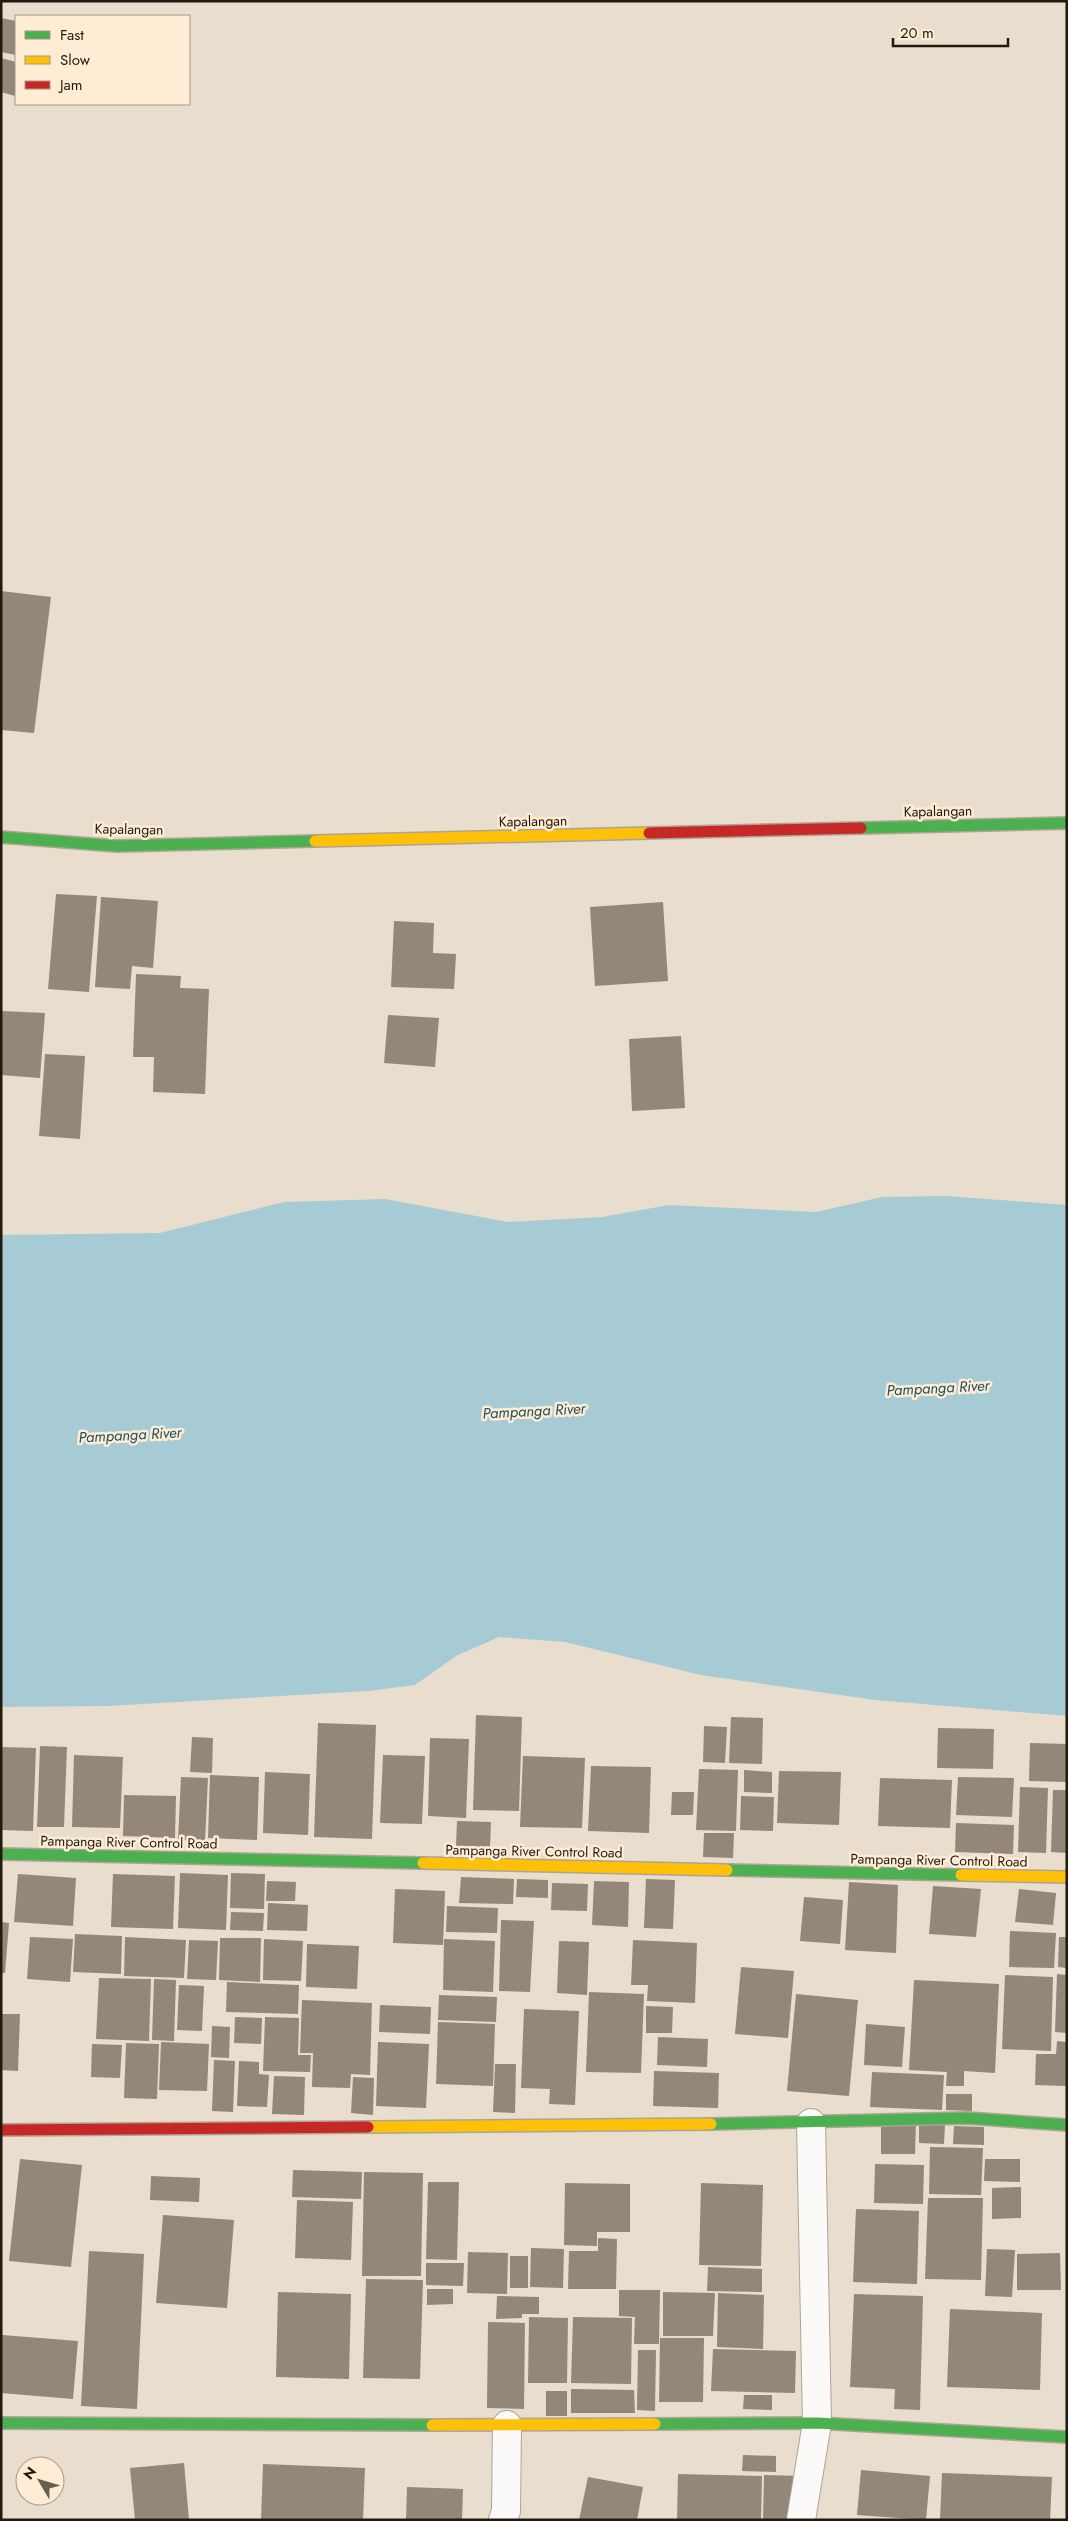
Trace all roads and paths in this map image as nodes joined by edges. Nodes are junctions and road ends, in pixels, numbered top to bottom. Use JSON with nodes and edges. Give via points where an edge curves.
{"nodes":[{"id":1,"x":1067,"y":823,"type":"edge"},
{"id":2,"x":1,"y":836,"type":"edge"},
{"id":3,"x":1,"y":1854,"type":"edge"},
{"id":4,"x":1067,"y":1877,"type":"edge"},
{"id":5,"x":811,"y":2123,"type":"junction"},
{"id":6,"x":1067,"y":2125,"type":"edge"},
{"id":7,"x":1,"y":2130,"type":"edge"},
{"id":8,"x":1,"y":2423,"type":"edge"},
{"id":9,"x":817,"y":2423,"type":"junction"},
{"id":10,"x":507,"y":2425,"type":"junction"},
{"id":11,"x":1067,"y":2437,"type":"edge"},
{"id":12,"x":503,"y":2520,"type":"edge"},
{"id":13,"x":801,"y":2520,"type":"edge"}],
"edges":[{"from":1,"to":2,"type":"street","name":"Kapalangan","via":[[117,846]]},
{"from":3,"to":4,"type":"street","name":"Pampanga River Control Road"},
{"from":5,"to":6,"type":"street","via":[[967,2118]]},
{"from":5,"to":7,"type":"street"},
{"from":5,"to":9,"type":"street"},
{"from":8,"to":10,"type":"street"},
{"from":9,"to":10,"type":"street"},
{"from":9,"to":11,"type":"street"},
{"from":9,"to":13,"type":"street"},
{"from":10,"to":12,"type":"street","via":[[506,2512]]}]}
